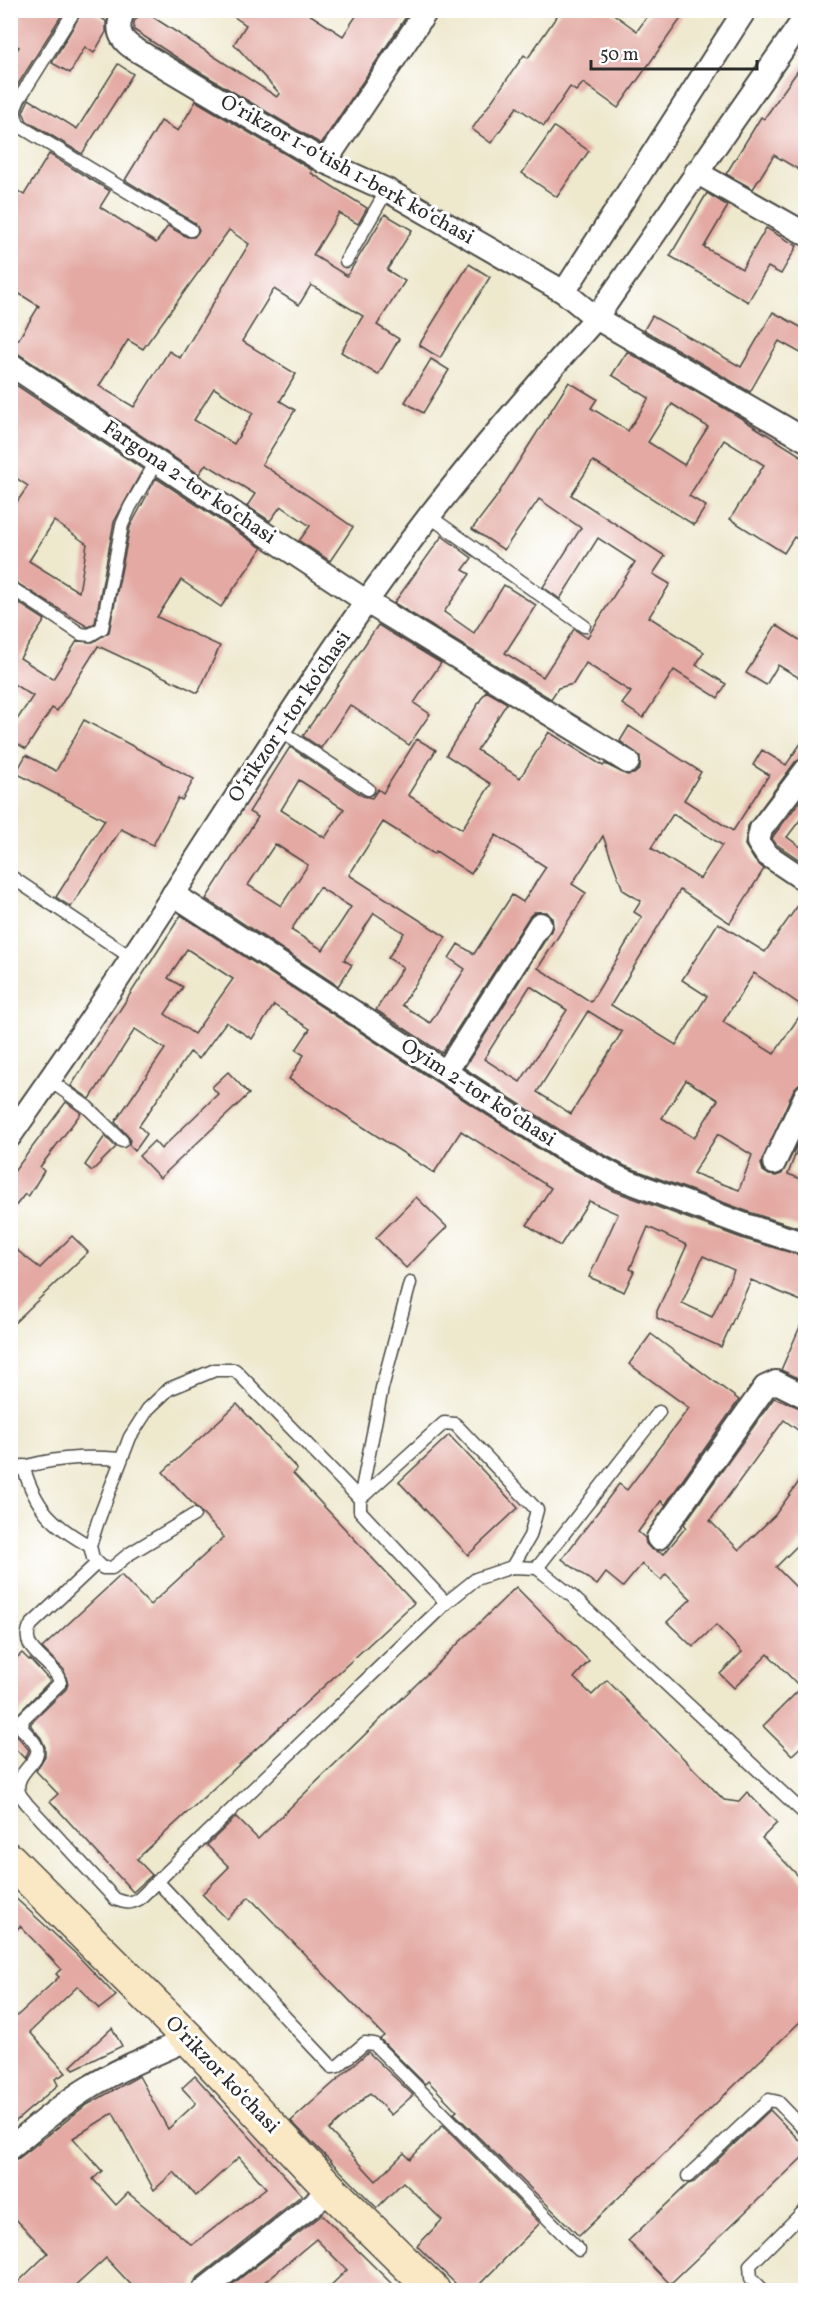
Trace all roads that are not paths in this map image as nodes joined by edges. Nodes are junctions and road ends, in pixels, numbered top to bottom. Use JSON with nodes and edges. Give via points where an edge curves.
{"nodes":[{"id":1,"x":75,"y":10,"type":"edge"},
{"id":2,"x":426,"y":10,"type":"edge"},
{"id":3,"x":746,"y":10,"type":"edge"},
{"id":4,"x":124,"y":11,"type":"edge"},
{"id":5,"x":806,"y":16,"type":"edge"},
{"id":6,"x":326,"y":162,"type":"junction"},
{"id":7,"x":696,"y":172,"type":"junction"},
{"id":8,"x":387,"y":190,"type":"junction"},
{"id":9,"x":191,"y":230,"type":"dead end"},
{"id":10,"x":806,"y":234,"type":"edge"},
{"id":11,"x":346,"y":261,"type":"dead end"},
{"id":12,"x":564,"y":292,"type":"junction"},
{"id":13,"x":596,"y":318,"type":"junction"},
{"id":14,"x":10,"y":364,"type":"edge"},
{"id":15,"x":806,"y":440,"type":"edge"},
{"id":16,"x":156,"y":462,"type":"junction"},
{"id":17,"x":429,"y":516,"type":"junction"},
{"id":18,"x":10,"y":587,"type":"edge"},
{"id":19,"x":367,"y":602,"type":"junction"},
{"id":20,"x":584,"y":626,"type":"dead end"},
{"id":21,"x":279,"y":730,"type":"junction"},
{"id":22,"x":628,"y":762,"type":"dead end"},
{"id":23,"x":806,"y":770,"type":"edge"},
{"id":24,"x":368,"y":789,"type":"dead end"},
{"id":25,"x":10,"y":876,"type":"edge"},
{"id":26,"x":806,"y":881,"type":"edge"},
{"id":27,"x":173,"y":894,"type":"junction"},
{"id":28,"x":540,"y":924,"type":"dead end"},
{"id":29,"x":132,"y":958,"type":"junction"},
{"id":30,"x":446,"y":1072,"type":"junction"},
{"id":31,"x":49,"y":1080,"type":"junction"},
{"id":32,"x":806,"y":1095,"type":"edge"},
{"id":33,"x":10,"y":1136,"type":"edge"},
{"id":34,"x":122,"y":1141,"type":"dead end"},
{"id":35,"x":774,"y":1162,"type":"dead end"},
{"id":36,"x":806,"y":1244,"type":"edge"},
{"id":37,"x":410,"y":1282,"type":"dead end"},
{"id":38,"x":806,"y":1396,"type":"edge"},
{"id":39,"x":658,"y":1412,"type":"dead end"},
{"id":40,"x":121,"y":1459,"type":"junction"},
{"id":41,"x":23,"y":1466,"type":"junction"},
{"id":42,"x":10,"y":1471,"type":"edge"},
{"id":43,"x":360,"y":1499,"type":"junction"},
{"id":44,"x":194,"y":1515,"type":"dead end"},
{"id":45,"x":658,"y":1538,"type":"dead end"},
{"id":46,"x":90,"y":1546,"type":"junction"},
{"id":47,"x":97,"y":1563,"type":"junction"},
{"id":48,"x":512,"y":1567,"type":"junction"},
{"id":49,"x":537,"y":1568,"type":"junction"},
{"id":50,"x":446,"y":1603,"type":"junction"},
{"id":51,"x":806,"y":1815,"type":"edge"},
{"id":52,"x":10,"y":1860,"type":"edge"},
{"id":53,"x":157,"y":1881,"type":"junction"},
{"id":54,"x":189,"y":2039,"type":"junction"},
{"id":55,"x":804,"y":2125,"type":"edge"},
{"id":56,"x":10,"y":2148,"type":"edge"},
{"id":57,"x":688,"y":2176,"type":"dead end"},
{"id":58,"x":331,"y":2190,"type":"junction"},
{"id":59,"x":806,"y":2209,"type":"edge"},
{"id":60,"x":579,"y":2250,"type":"dead end"},
{"id":61,"x":204,"y":2290,"type":"edge"},
{"id":62,"x":433,"y":2290,"type":"edge"},
{"id":63,"x":762,"y":2290,"type":"edge"}],
"edges":[{"from":1,"to":9,"type":"lane","via":[[19,99],[14,111],[18,124]]},
{"from":2,"to":6,"type":"street"},
{"from":3,"to":12,"type":"street"},
{"from":4,"to":6,"type":"street","name":"Oʻrikzor 1-oʻtish 1-berk koʻchasi","via":[[119,30],[125,43]]},
{"from":5,"to":7,"type":"street","name":"Oʻrikzor 1-tor koʻchasi"},
{"from":6,"to":8,"type":"street","name":"Oʻrikzor 1-oʻtish 1-berk koʻchasi"},
{"from":7,"to":10,"type":"street"},
{"from":7,"to":13,"type":"street","name":"Oʻrikzor 1-tor koʻchasi"},
{"from":8,"to":11,"type":"lane"},
{"from":8,"to":12,"type":"street","name":"Oʻrikzor 1-oʻtish 1-berk koʻchasi"},
{"from":12,"to":13,"type":"street","name":"Oʻrikzor 1-oʻtish 1-berk koʻchasi"},
{"from":13,"to":15,"type":"street","name":"Oʻrikzor 1-oʻtish 1-berk koʻchasi"},
{"from":13,"to":17,"type":"street","name":"Oʻrikzor 1-tor koʻchasi"},
{"from":14,"to":16,"type":"street","name":"Fargona 2-tor koʻchasi"},
{"from":16,"to":18,"type":"lane","via":[[125,517],[102,628],[96,633],[81,634]]},
{"from":16,"to":19,"type":"street","name":"Fargona 2-tor koʻchasi"},
{"from":17,"to":19,"type":"street","name":"Oʻrikzor 1-tor koʻchasi"},
{"from":17,"to":20,"type":"lane"},
{"from":19,"to":21,"type":"street","name":"Oʻrikzor 1-tor koʻchasi"},
{"from":19,"to":22,"type":"street","name":"Fargona 2-tor koʻchasi"},
{"from":21,"to":24,"type":"lane"},
{"from":21,"to":27,"type":"street","name":"Oʻrikzor 1-tor koʻchasi"},
{"from":23,"to":26,"type":"street","via":[[761,829],[758,842],[766,854]]},
{"from":25,"to":29,"type":"lane"},
{"from":27,"to":29,"type":"street","name":"Oʻrikzor 1-tor koʻchasi"},
{"from":27,"to":30,"type":"street","name":"Oyim 2-tor koʻchasi"},
{"from":28,"to":30,"type":"street"},
{"from":29,"to":31,"type":"street","name":"Oʻrikzor 1-tor koʻchasi"},
{"from":30,"to":36,"type":"street","name":"Oyim 2-tor koʻchasi","via":[[559,1146],[619,1178]]},
{"from":31,"to":33,"type":"street","name":"Oʻrikzor 1-tor koʻchasi"},
{"from":31,"to":34,"type":"lane","via":[[87,1107]]},
{"from":32,"to":35,"type":"street"},
{"from":37,"to":43,"type":"lane","via":[[382,1388]]},
{"from":38,"to":45,"type":"street","via":[[783,1384],[765,1387]]},
{"from":39,"to":49,"type":"lane"},
{"from":40,"to":41,"type":"lane","via":[[49,1459]]},
{"from":40,"to":43,"type":"lane","via":[[129,1437],[148,1409],[170,1389],[215,1370],[235,1370]]},
{"from":40,"to":46,"type":"lane"},
{"from":41,"to":42,"type":"lane"},
{"from":41,"to":46,"type":"lane","via":[[30,1491],[50,1520]]},
{"from":43,"to":48,"type":"lane","via":[[444,1423],[455,1424],[537,1510],[530,1536]]},
{"from":43,"to":50,"type":"lane","via":[[360,1511]]},
{"from":44,"to":47,"type":"lane","via":[[112,1568]]},
{"from":46,"to":47,"type":"lane"},
{"from":47,"to":53,"type":"lane","via":[[27,1632],[29,1645],[60,1683],[23,1719],[22,1729],[38,1751],[24,1772],[19,1792],[115,1899],[132,1903]]},
{"from":48,"to":49,"type":"lane"},
{"from":48,"to":50,"type":"lane","via":[[476,1579]]},
{"from":49,"to":51,"type":"lane"},
{"from":50,"to":53,"type":"lane"},
{"from":52,"to":54,"type":"main road","name":"Oʻrikzor koʻchasi"},
{"from":53,"to":60,"type":"lane","via":[[332,2067],[339,2066],[365,2043],[374,2044]]},
{"from":54,"to":56,"type":"street","via":[[88,2088]]},
{"from":54,"to":58,"type":"main road","name":"Oʻrikzor koʻchasi"},
{"from":55,"to":57,"type":"lane","via":[[778,2102],[769,2100]]},
{"from":58,"to":61,"type":"street"},
{"from":58,"to":62,"type":"main road","name":"Oʻrikzor koʻchasi"},
{"from":59,"to":63,"type":"lane","via":[[750,2265],[751,2278]]}]}
